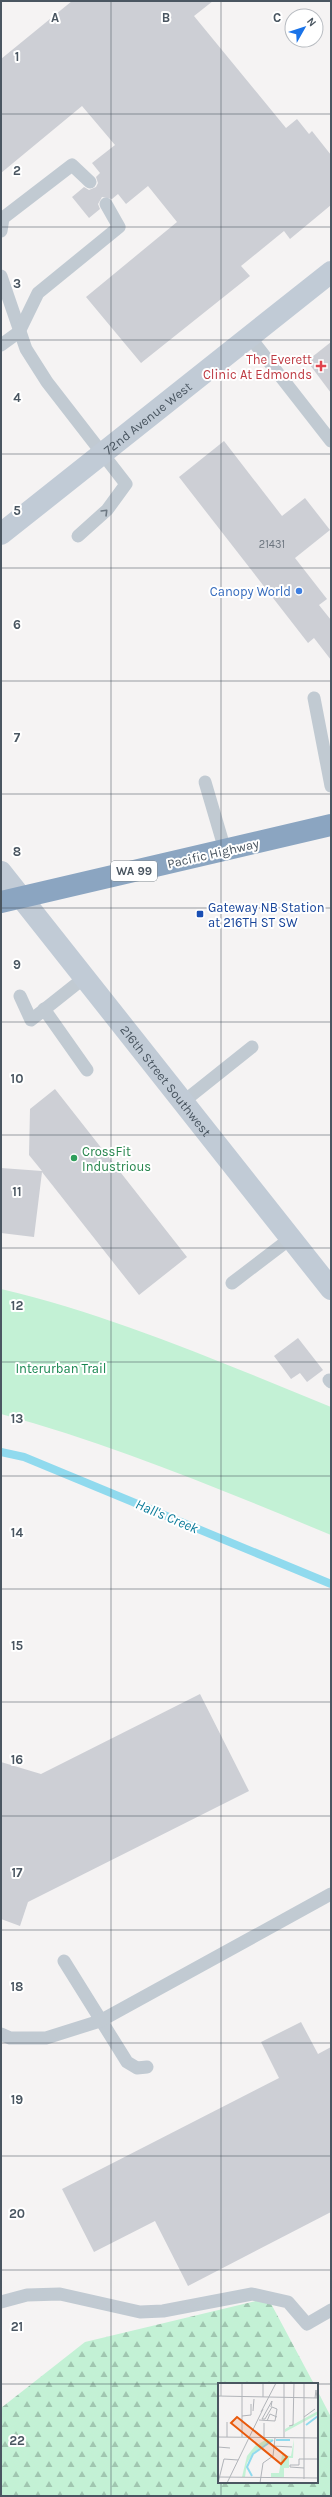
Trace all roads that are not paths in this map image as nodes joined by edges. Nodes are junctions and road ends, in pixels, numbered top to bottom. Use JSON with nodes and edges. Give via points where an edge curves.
{"nodes":[{"id":1,"x":90,"y":182,"type":"dead end"},
{"id":2,"x":106,"y":204,"type":"dead end"},
{"id":3,"x":1,"y":231,"type":"edge"},
{"id":4,"x":331,"y":272,"type":"edge"},
{"id":5,"x":1,"y":276,"type":"edge"},
{"id":6,"x":19,"y":332,"type":"junction"},
{"id":7,"x":249,"y":336,"type":"junction"},
{"id":8,"x":1,"y":345,"type":"edge"},
{"id":9,"x":331,"y":441,"type":"edge"},
{"id":10,"x":102,"y":453,"type":"junction"},
{"id":11,"x":1,"y":534,"type":"edge"},
{"id":12,"x":78,"y":536,"type":"dead end"},
{"id":13,"x":314,"y":698,"type":"dead end"},
{"id":14,"x":205,"y":782,"type":"dead end"},
{"id":15,"x":331,"y":786,"type":"edge"},
{"id":16,"x":331,"y":825,"type":"edge"},
{"id":17,"x":225,"y":850,"type":"junction"},
{"id":18,"x":1,"y":872,"type":"edge"},
{"id":19,"x":11,"y":900,"type":"edge"},
{"id":20,"x":84,"y":978,"type":"junction"},
{"id":21,"x":20,"y":996,"type":"dead end"},
{"id":22,"x":44,"y":1009,"type":"junction"},
{"id":23,"x":252,"y":1047,"type":"dead end"},
{"id":24,"x":87,"y":1070,"type":"dead end"},
{"id":25,"x":183,"y":1102,"type":"junction"},
{"id":26,"x":291,"y":1238,"type":"junction"},
{"id":27,"x":232,"y":1283,"type":"dead end"},
{"id":28,"x":331,"y":1290,"type":"edge"},
{"id":29,"x":331,"y":1894,"type":"edge"},
{"id":30,"x":64,"y":1960,"type":"dead end"},
{"id":31,"x":100,"y":2020,"type":"junction"},
{"id":32,"x":1,"y":2034,"type":"edge"},
{"id":33,"x":147,"y":2068,"type":"dead end"},
{"id":34,"x":1,"y":2302,"type":"edge"},
{"id":35,"x":331,"y":2310,"type":"edge"}],
"edges":[{"from":1,"to":3,"type":"lane","via":[[72,165],[3,218]]},
{"from":2,"to":6,"type":"lane","via":[[119,227],[38,293]]},
{"from":4,"to":7,"type":"street","name":"72nd Avenue West"},
{"from":5,"to":6,"type":"lane"},
{"from":6,"to":8,"type":"lane"},
{"from":6,"to":10,"type":"lane","via":[[46,382]]},
{"from":7,"to":9,"type":"lane"},
{"from":7,"to":10,"type":"street","name":"72nd Avenue West"},
{"from":10,"to":11,"type":"street","name":"72nd Avenue West"},
{"from":12,"to":10,"type":"lane","one_way":true,"via":[[107,510],[126,484]]},
{"from":13,"to":15,"type":"lane"},
{"from":14,"to":17,"type":"lane"},
{"from":16,"to":17,"type":"highway","name":"Pacific Highway","number":"WA 99"},
{"from":17,"to":19,"type":"highway","name":"Pacific Highway","number":"WA 99"},
{"from":18,"to":19,"type":"street","name":"216th Street Southwest"},
{"from":19,"to":20,"type":"street","name":"216th Street Southwest"},
{"from":20,"to":22,"type":"lane"},
{"from":20,"to":25,"type":"street","name":"216th Street Southwest"},
{"from":21,"to":22,"type":"lane","via":[[31,1020]]},
{"from":22,"to":24,"type":"lane"},
{"from":23,"to":25,"type":"lane"},
{"from":25,"to":26,"type":"street","name":"216th Street Southwest"},
{"from":26,"to":27,"type":"lane"},
{"from":26,"to":28,"type":"street","name":"216th Street Southwest"},
{"from":29,"to":31,"type":"lane"},
{"from":30,"to":31,"type":"lane"},
{"from":31,"to":32,"type":"lane","via":[[46,2038],[10,2038]]},
{"from":31,"to":33,"type":"lane","via":[[127,2062],[137,2068]]},
{"from":34,"to":35,"type":"lane","via":[[27,2295],[60,2294],[140,2312],[252,2294],[288,2302],[307,2324]]}]}
